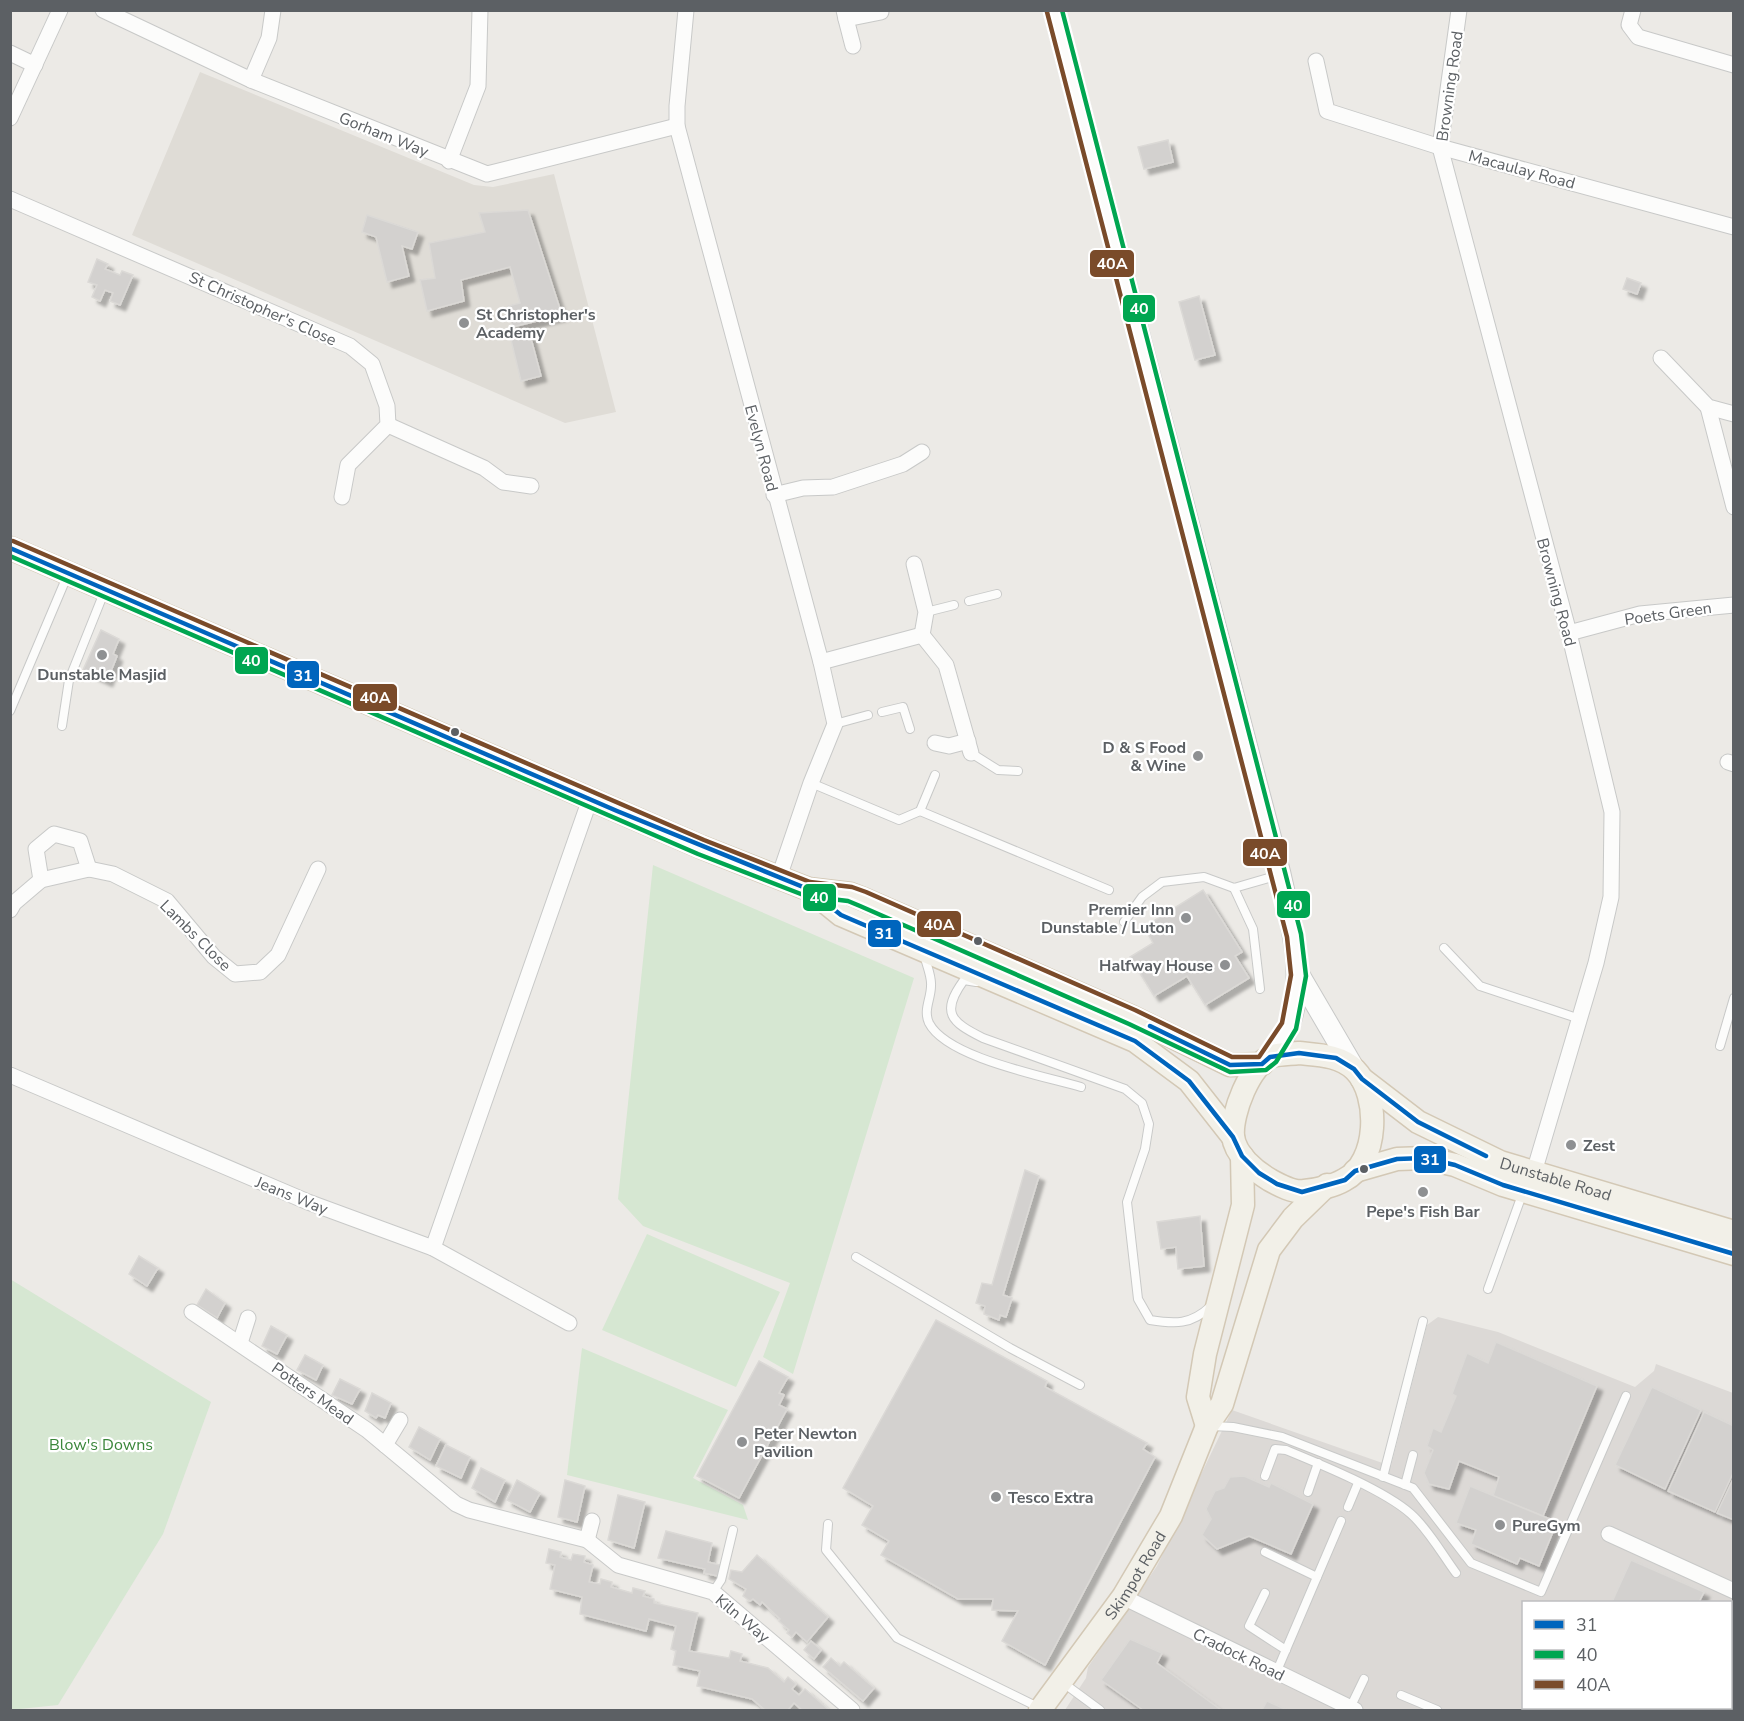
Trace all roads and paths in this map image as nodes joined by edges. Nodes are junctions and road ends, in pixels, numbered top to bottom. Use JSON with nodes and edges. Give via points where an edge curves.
{"nodes":[{"id":1,"x":60,"y":10,"type":"edge"},
{"id":2,"x":103,"y":10,"type":"edge"},
{"id":3,"x":273,"y":10,"type":"edge"},
{"id":4,"x":480,"y":10,"type":"edge"},
{"id":5,"x":686,"y":10,"type":"edge"},
{"id":6,"x":1054,"y":10,"type":"edge"},
{"id":7,"x":1459,"y":10,"type":"edge"},
{"id":8,"x":1633,"y":10,"type":"edge"},
{"id":9,"x":881,"y":12,"type":"edge"},
{"id":10,"x":845,"y":15,"type":"edge"},
{"id":11,"x":853,"y":46,"type":"dead end"},
{"id":12,"x":10,"y":53,"type":"edge"},
{"id":13,"x":1316,"y":61,"type":"dead end"},
{"id":14,"x":35,"y":65,"type":"junction"},
{"id":15,"x":1734,"y":65,"type":"edge"},
{"id":16,"x":251,"y":80,"type":"junction"},
{"id":17,"x":10,"y":118,"type":"edge"},
{"id":18,"x":677,"y":126,"type":"junction"},
{"id":19,"x":1440,"y":147,"type":"junction"},
{"id":20,"x":449,"y":161,"type":"junction"},
{"id":21,"x":10,"y":199,"type":"edge"},
{"id":22,"x":1734,"y":227,"type":"edge"},
{"id":23,"x":1660,"y":358,"type":"dead end"},
{"id":24,"x":1708,"y":407,"type":"junction"},
{"id":25,"x":1734,"y":414,"type":"edge"},
{"id":26,"x":388,"y":424,"type":"junction"},
{"id":27,"x":922,"y":452,"type":"dead end"},
{"id":28,"x":531,"y":486,"type":"dead end"},
{"id":29,"x":774,"y":495,"type":"junction"},
{"id":30,"x":342,"y":497,"type":"dead end"},
{"id":31,"x":1734,"y":507,"type":"edge"},
{"id":32,"x":10,"y":548,"type":"edge"},
{"id":33,"x":914,"y":564,"type":"dead end"},
{"id":34,"x":68,"y":573,"type":"junction"},
{"id":35,"x":106,"y":589,"type":"junction"},
{"id":36,"x":997,"y":594,"type":"dead end"},
{"id":37,"x":969,"y":601,"type":"dead end"},
{"id":38,"x":1734,"y":604,"type":"edge"},
{"id":39,"x":954,"y":605,"type":"dead end"},
{"id":40,"x":926,"y":612,"type":"junction"},
{"id":41,"x":1569,"y":633,"type":"junction"},
{"id":42,"x":922,"y":635,"type":"junction"},
{"id":43,"x":821,"y":662,"type":"junction"},
{"id":44,"x":10,"y":711,"type":"edge"},
{"id":45,"x":882,"y":712,"type":"dead end"},
{"id":46,"x":868,"y":716,"type":"dead end"},
{"id":47,"x":835,"y":724,"type":"junction"},
{"id":48,"x":62,"y":726,"type":"dead end"},
{"id":49,"x":910,"y":729,"type":"dead end"},
{"id":50,"x":935,"y":743,"type":"dead end"},
{"id":51,"x":970,"y":747,"type":"junction"},
{"id":52,"x":1018,"y":771,"type":"dead end"},
{"id":53,"x":935,"y":775,"type":"dead end"},
{"id":54,"x":811,"y":783,"type":"junction"},
{"id":55,"x":590,"y":799,"type":"junction"},
{"id":56,"x":920,"y":811,"type":"junction"},
{"id":57,"x":89,"y":869,"type":"junction"},
{"id":58,"x":318,"y":869,"type":"dead end"},
{"id":59,"x":1280,"y":874,"type":"junction"},
{"id":60,"x":779,"y":877,"type":"junction"},
{"id":61,"x":41,"y":880,"type":"junction"},
{"id":62,"x":1234,"y":888,"type":"junction"},
{"id":63,"x":808,"y":889,"type":"junction"},
{"id":64,"x":1108,"y":890,"type":"dead end"},
{"id":65,"x":10,"y":910,"type":"edge"},
{"id":66,"x":1124,"y":922,"type":"dead end"},
{"id":67,"x":1444,"y":948,"type":"dead end"},
{"id":68,"x":922,"y":949,"type":"junction"},
{"id":69,"x":1299,"y":975,"type":"junction"},
{"id":70,"x":1260,"y":989,"type":"dead end"},
{"id":71,"x":1022,"y":990,"type":"junction"},
{"id":72,"x":1734,"y":998,"type":"edge"},
{"id":73,"x":1580,"y":1018,"type":"junction"},
{"id":74,"x":1720,"y":1046,"type":"dead end"},
{"id":75,"x":1266,"y":1060,"type":"junction"},
{"id":76,"x":1358,"y":1074,"type":"junction"},
{"id":77,"x":10,"y":1075,"type":"edge"},
{"id":78,"x":1081,"y":1087,"type":"dead end"},
{"id":79,"x":1237,"y":1146,"type":"junction"},
{"id":80,"x":1355,"y":1172,"type":"junction"},
{"id":81,"x":1529,"y":1182,"type":"junction"},
{"id":82,"x":1327,"y":1185,"type":"junction"},
{"id":83,"x":1734,"y":1232,"type":"edge"},
{"id":84,"x":433,"y":1248,"type":"junction"},
{"id":85,"x":1734,"y":1254,"type":"edge"},
{"id":86,"x":856,"y":1257,"type":"dead end"},
{"id":87,"x":1488,"y":1289,"type":"dead end"},
{"id":88,"x":1222,"y":1296,"type":"junction"},
{"id":89,"x":192,"y":1312,"type":"dead end"},
{"id":90,"x":248,"y":1318,"type":"dead end"},
{"id":91,"x":1423,"y":1321,"type":"dead end"},
{"id":92,"x":569,"y":1323,"type":"dead end"},
{"id":93,"x":240,"y":1343,"type":"junction"},
{"id":94,"x":1080,"y":1385,"type":"dead end"},
{"id":95,"x":1626,"y":1396,"type":"dead end"},
{"id":96,"x":400,"y":1420,"type":"dead end"},
{"id":97,"x":1207,"y":1426,"type":"junction"},
{"id":98,"x":384,"y":1445,"type":"junction"},
{"id":99,"x":1413,"y":1455,"type":"dead end"},
{"id":100,"x":1318,"y":1463,"type":"junction"},
{"id":101,"x":1265,"y":1476,"type":"dead end"},
{"id":102,"x":1383,"y":1476,"type":"junction"},
{"id":103,"x":1358,"y":1483,"type":"junction"},
{"id":104,"x":1405,"y":1485,"type":"junction"},
{"id":105,"x":1308,"y":1492,"type":"dead end"},
{"id":106,"x":1348,"y":1507,"type":"dead end"},
{"id":107,"x":592,"y":1521,"type":"dead end"},
{"id":108,"x":1341,"y":1521,"type":"dead end"},
{"id":109,"x":828,"y":1524,"type":"dead end"},
{"id":110,"x":528,"y":1525,"type":"joint"},
{"id":111,"x":734,"y":1530,"type":"dead end"},
{"id":112,"x":1609,"y":1534,"type":"dead end"},
{"id":113,"x":587,"y":1540,"type":"junction"},
{"id":114,"x":1265,"y":1552,"type":"dead end"},
{"id":115,"x":1456,"y":1573,"type":"dead end"},
{"id":116,"x":1317,"y":1577,"type":"junction"},
{"id":117,"x":1734,"y":1591,"type":"edge"},
{"id":118,"x":713,"y":1592,"type":"junction"},
{"id":119,"x":1265,"y":1593,"type":"dead end"},
{"id":120,"x":1123,"y":1597,"type":"junction"},
{"id":121,"x":1286,"y":1650,"type":"junction"},
{"id":122,"x":1276,"y":1673,"type":"junction"},
{"id":123,"x":1364,"y":1679,"type":"dead end"},
{"id":124,"x":1061,"y":1681,"type":"junction"},
{"id":125,"x":1401,"y":1695,"type":"dead end"},
{"id":126,"x":1353,"y":1709,"type":"edge"},
{"id":127,"x":852,"y":1710,"type":"edge"},
{"id":128,"x":1040,"y":1710,"type":"edge"},
{"id":129,"x":1100,"y":1710,"type":"edge"},
{"id":130,"x":1437,"y":1710,"type":"edge"}],
"edges":[{"from":1,"to":14,"type":"street"},
{"from":2,"to":16,"type":"street","name":"Gorham Way"},
{"from":3,"to":16,"type":"street","via":[[269,38]]},
{"from":4,"to":20,"type":"street","via":[[478,87]]},
{"from":5,"to":18,"type":"street","name":"Evelyn Road"},
{"from":6,"to":59,"type":"street"},
{"from":7,"to":19,"type":"street","name":"Browning Road"},
{"from":8,"to":15,"type":"street","via":[[1629,25],[1638,37]]},
{"from":9,"to":10,"type":"street"},
{"from":10,"to":11,"type":"street"},
{"from":12,"to":14,"type":"street"},
{"from":13,"to":19,"type":"street","name":"Macaulay Road","via":[[1328,111]]},
{"from":14,"to":17,"type":"street"},
{"from":16,"to":20,"type":"street","name":"Gorham Way"},
{"from":18,"to":20,"type":"street","name":"Gorham Way","via":[[487,174]]},
{"from":18,"to":29,"type":"street","name":"Evelyn Road"},
{"from":19,"to":22,"type":"street","name":"Macaulay Road"},
{"from":19,"to":41,"type":"street","name":"Browning Road"},
{"from":21,"to":26,"type":"street","name":"St Christopher's Close","via":[[350,346],[372,364],[387,406]]},
{"from":23,"to":24,"type":"street"},
{"from":24,"to":25,"type":"street"},
{"from":24,"to":31,"type":"street"},
{"from":26,"to":28,"type":"street","via":[[484,468],[503,482]]},
{"from":26,"to":30,"type":"street","via":[[348,465]]},
{"from":27,"to":29,"type":"street","via":[[903,465],[833,487],[803,488]]},
{"from":29,"to":43,"type":"street","name":"Evelyn Road"},
{"from":32,"to":34,"type":"main road"},
{"from":33,"to":40,"type":"street"},
{"from":34,"to":35,"type":"main road"},
{"from":34,"to":44,"type":"lane"},
{"from":35,"to":48,"type":"lane","via":[[69,680]]},
{"from":35,"to":55,"type":"main road"},
{"from":36,"to":37,"type":"lane"},
{"from":38,"to":41,"type":"street","name":"Poets Green","via":[[1640,614]]},
{"from":39,"to":40,"type":"lane"},
{"from":40,"to":42,"type":"street"},
{"from":41,"to":73,"type":"street","name":"Browning Road","via":[[1612,812],[1611,897]]},
{"from":42,"to":43,"type":"street"},
{"from":42,"to":51,"type":"street","via":[[946,665]]},
{"from":43,"to":47,"type":"street","name":"Evelyn Road"},
{"from":45,"to":49,"type":"lane","via":[[903,707]]},
{"from":46,"to":47,"type":"lane"},
{"from":47,"to":54,"type":"street"},
{"from":50,"to":51,"type":"street"},
{"from":51,"to":52,"type":"lane","via":[[998,770]]},
{"from":53,"to":56,"type":"lane"},
{"from":54,"to":56,"type":"lane","via":[[899,820]]},
{"from":54,"to":60,"type":"street"},
{"from":55,"to":60,"type":"main road"},
{"from":55,"to":84,"type":"street"},
{"from":56,"to":64,"type":"lane"},
{"from":57,"to":58,"type":"street","name":"Lambs Close","via":[[113,874],[166,901],[214,957],[235,974],[260,972],[278,955]]},
{"from":57,"to":61,"type":"street","name":"Lambs Close"},
{"from":57,"to":61,"type":"street","via":[[81,841],[54,834],[36,849]]},
{"from":59,"to":62,"type":"lane"},
{"from":59,"to":69,"type":"street"},
{"from":60,"to":63,"type":"main road"},
{"from":61,"to":65,"type":"street","name":"Lambs Close"},
{"from":62,"to":66,"type":"lane","via":[[1204,877],[1162,882],[1142,897]]},
{"from":62,"to":70,"type":"lane","via":[[1253,929]]},
{"from":63,"to":68,"type":"main road","via":[[841,915]]},
{"from":63,"to":75,"type":"main road","via":[[856,897],[1132,1017],[1230,1065]]},
{"from":67,"to":73,"type":"lane","via":[[1480,986]]},
{"from":68,"to":71,"type":"main road"},
{"from":68,"to":78,"type":"lane","via":[[932,985],[926,1008],[929,1023],[943,1038],[968,1054]]},
{"from":69,"to":75,"type":"street","via":[[1289,1026]]},
{"from":69,"to":76,"type":"street"},
{"from":71,"to":79,"type":"main road","via":[[1135,1041],[1189,1081]]},
{"from":71,"to":88,"type":"lane","via":[[964,981],[952,997],[951,1012],[961,1027],[983,1038],[1125,1089],[1142,1103],[1149,1124],[1127,1202],[1138,1299],[1150,1320],[1178,1325],[1201,1316]]},
{"from":72,"to":74,"type":"lane"},
{"from":73,"to":81,"type":"street","name":"Browning Road"},
{"from":75,"to":76,"type":"main road","via":[[1299,1053],[1319,1055],[1336,1058]]},
{"from":75,"to":79,"type":"main road","via":[[1242,1093],[1235,1113]]},
{"from":76,"to":80,"type":"main road","via":[[1372,1107],[1374,1127],[1369,1147]]},
{"from":76,"to":81,"type":"main road","name":"Dunstable Road","via":[[1419,1122],[1500,1162]]},
{"from":77,"to":84,"type":"street","name":"Jeans Way","via":[[308,1202]]},
{"from":79,"to":82,"type":"main road","via":[[1259,1173],[1277,1184],[1302,1192]]},
{"from":79,"to":88,"type":"main road","via":[[1244,1205]]},
{"from":80,"to":81,"type":"main road","name":"Dunstable Road","via":[[1397,1159],[1425,1158]]},
{"from":80,"to":82,"type":"main road","via":[[1345,1180]]},
{"from":81,"to":83,"type":"main road","name":"Dunstable Road"},
{"from":81,"to":85,"type":"main road","name":"Dunstable Road"},
{"from":81,"to":87,"type":"lane"},
{"from":82,"to":97,"type":"main road","name":"Skimpot Road","via":[[1293,1218],[1269,1250],[1222,1404]]},
{"from":84,"to":92,"type":"street","name":"Jeans Way"},
{"from":86,"to":94,"type":"lane"},
{"from":88,"to":97,"type":"main road","via":[[1205,1354],[1198,1397]]},
{"from":89,"to":93,"type":"street","name":"Potters Mead"},
{"from":90,"to":93,"type":"street"},
{"from":91,"to":102,"type":"lane"},
{"from":93,"to":98,"type":"street","name":"Potters Mead"},
{"from":95,"to":104,"type":"lane","via":[[1540,1592],[1471,1563],[1413,1488]]},
{"from":96,"to":98,"type":"street"},
{"from":97,"to":102,"type":"lane","via":[[1282,1437]]},
{"from":97,"to":120,"type":"main road","name":"Skimpot Road","via":[[1171,1516]]},
{"from":98,"to":110,"type":"street","name":"Potters Mead","via":[[456,1504]]},
{"from":99,"to":104,"type":"lane"},
{"from":100,"to":101,"type":"lane","via":[[1275,1449]]},
{"from":100,"to":103,"type":"lane"},
{"from":100,"to":105,"type":"lane"},
{"from":102,"to":104,"type":"lane"},
{"from":103,"to":106,"type":"lane"},
{"from":103,"to":115,"type":"lane","via":[[1412,1515]]},
{"from":107,"to":113,"type":"street"},
{"from":108,"to":116,"type":"lane"},
{"from":109,"to":128,"type":"lane","via":[[826,1550],[897,1638]]},
{"from":110,"to":113,"type":"street","name":"Kiln Way"},
{"from":111,"to":118,"type":"lane","via":[[721,1580]]},
{"from":112,"to":117,"type":"street"},
{"from":113,"to":118,"type":"street","name":"Kiln Way","via":[[618,1565]]},
{"from":114,"to":116,"type":"lane"},
{"from":116,"to":121,"type":"lane"},
{"from":118,"to":127,"type":"street","name":"Kiln Way"},
{"from":119,"to":121,"type":"lane","via":[[1249,1626]]},
{"from":120,"to":122,"type":"street","name":"Cradock Road"},
{"from":120,"to":124,"type":"main road","name":"Skimpot Road"},
{"from":121,"to":122,"type":"lane"},
{"from":122,"to":126,"type":"street","name":"Cradock Road"},
{"from":123,"to":126,"type":"lane"},
{"from":124,"to":128,"type":"main road","name":"Skimpot Road"},
{"from":124,"to":129,"type":"lane"},
{"from":125,"to":130,"type":"lane"}]}
